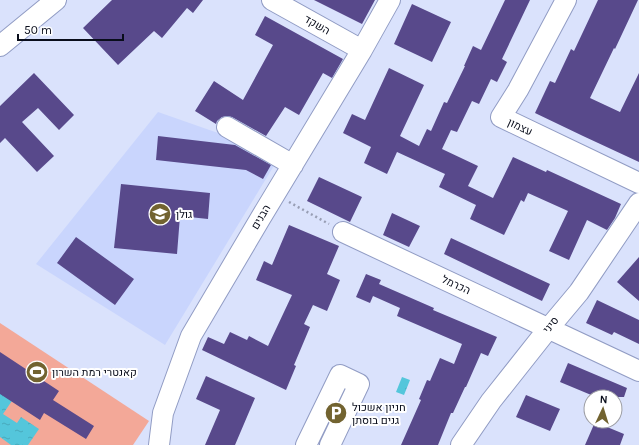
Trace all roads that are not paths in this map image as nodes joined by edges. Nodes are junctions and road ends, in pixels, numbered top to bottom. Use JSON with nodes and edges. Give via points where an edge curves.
{"nodes":[{"id":1,"x":56,"y":0,"type":"edge"},
{"id":2,"x":272,"y":0,"type":"edge"},
{"id":3,"x":390,"y":0,"type":"edge"},
{"id":4,"x":566,"y":0,"type":"edge"},
{"id":5,"x":0,"y":46,"type":"edge"},
{"id":6,"x":362,"y":50,"type":"junction"},
{"id":7,"x":227,"y":127,"type":"dead end"},
{"id":8,"x":293,"y":165,"type":"junction"},
{"id":9,"x":639,"y":183,"type":"edge"},
{"id":10,"x":639,"y":203,"type":"edge"},
{"id":11,"x":343,"y":232,"type":"road end"},
{"id":12,"x":548,"y":328,"type":"junction"},
{"id":13,"x":639,"y":371,"type":"edge"},
{"id":14,"x":159,"y":445,"type":"edge"},
{"id":15,"x":306,"y":445,"type":"edge"},
{"id":16,"x":330,"y":445,"type":"edge"},
{"id":17,"x":461,"y":445,"type":"edge"}],
"edges":[{"from":1,"to":5,"type":"street"},
{"from":2,"to":6,"type":"street","name":"השקד"},
{"from":3,"to":6,"type":"street","name":"הבנים"},
{"from":4,"to":9,"type":"street","name":"עצמון","via":[[501,117]]},
{"from":6,"to":8,"type":"street","name":"הבנים"},
{"from":7,"to":8,"type":"street"},
{"from":8,"to":14,"type":"street","name":"הבנים","via":[[192,336],[163,414]]},
{"from":10,"to":12,"type":"street","name":"סיני","via":[[579,292]]},
{"from":11,"to":12,"type":"street","name":"הכרמל"},
{"from":12,"to":13,"type":"street","name":"הכרמל"},
{"from":12,"to":17,"type":"street","name":"סיני","via":[[490,401]]},
{"from":15,"to":16,"type":"street","via":[[340,375],[359,384]]}]}
